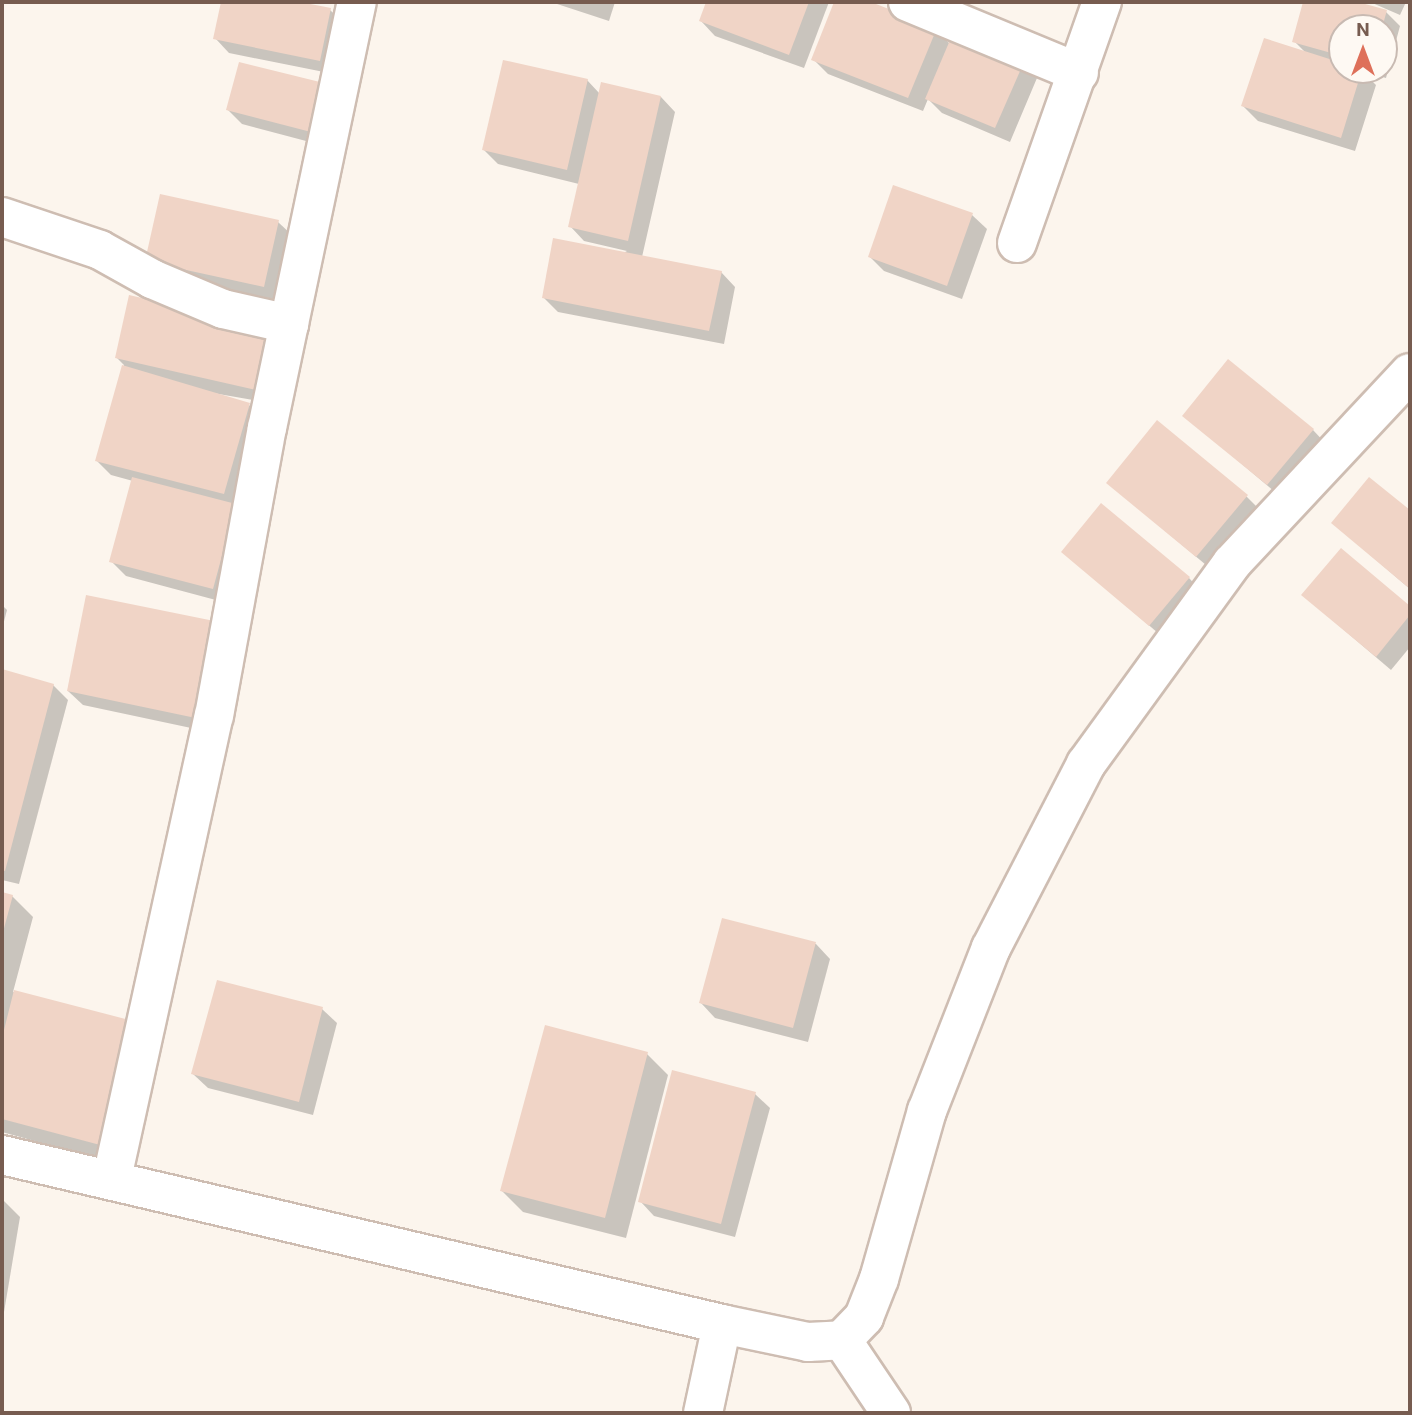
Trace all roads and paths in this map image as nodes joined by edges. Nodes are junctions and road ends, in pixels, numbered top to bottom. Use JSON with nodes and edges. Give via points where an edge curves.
{"nodes":[{"id":1,"x":357,"y":2,"type":"edge"},
{"id":2,"x":908,"y":2,"type":"edge"},
{"id":3,"x":1102,"y":2,"type":"edge"},
{"id":4,"x":1079,"y":73,"type":"junction"},
{"id":5,"x":2,"y":217,"type":"edge"},
{"id":6,"x":1017,"y":243,"type":"dead end"},
{"id":7,"x":289,"y":324,"type":"junction"},
{"id":8,"x":1410,"y":373,"type":"edge"},
{"id":9,"x":2,"y":1155,"type":"edge"},
{"id":10,"x":112,"y":1178,"type":"junction"},
{"id":11,"x":722,"y":1324,"type":"junction"},
{"id":12,"x":842,"y":1340,"type":"junction"},
{"id":13,"x":703,"y":1413,"type":"edge"},
{"id":14,"x":891,"y":1413,"type":"edge"}],
"edges":[{"from":1,"to":7,"type":"street"},
{"from":2,"to":4,"type":"street"},
{"from":3,"to":4,"type":"street"},
{"from":4,"to":6,"type":"street"},
{"from":5,"to":7,"type":"street","via":[[100,250],[152,279],[223,309]]},
{"from":7,"to":10,"type":"street","via":[[214,716]]},
{"from":8,"to":12,"type":"street","via":[[1232,563],[1086,764],[991,948],[927,1111],[879,1279],[864,1317]]},
{"from":9,"to":10,"type":"street"},
{"from":10,"to":11,"type":"street"},
{"from":11,"to":12,"type":"street","via":[[808,1342]]},
{"from":11,"to":13,"type":"street"},
{"from":12,"to":14,"type":"street"}]}
